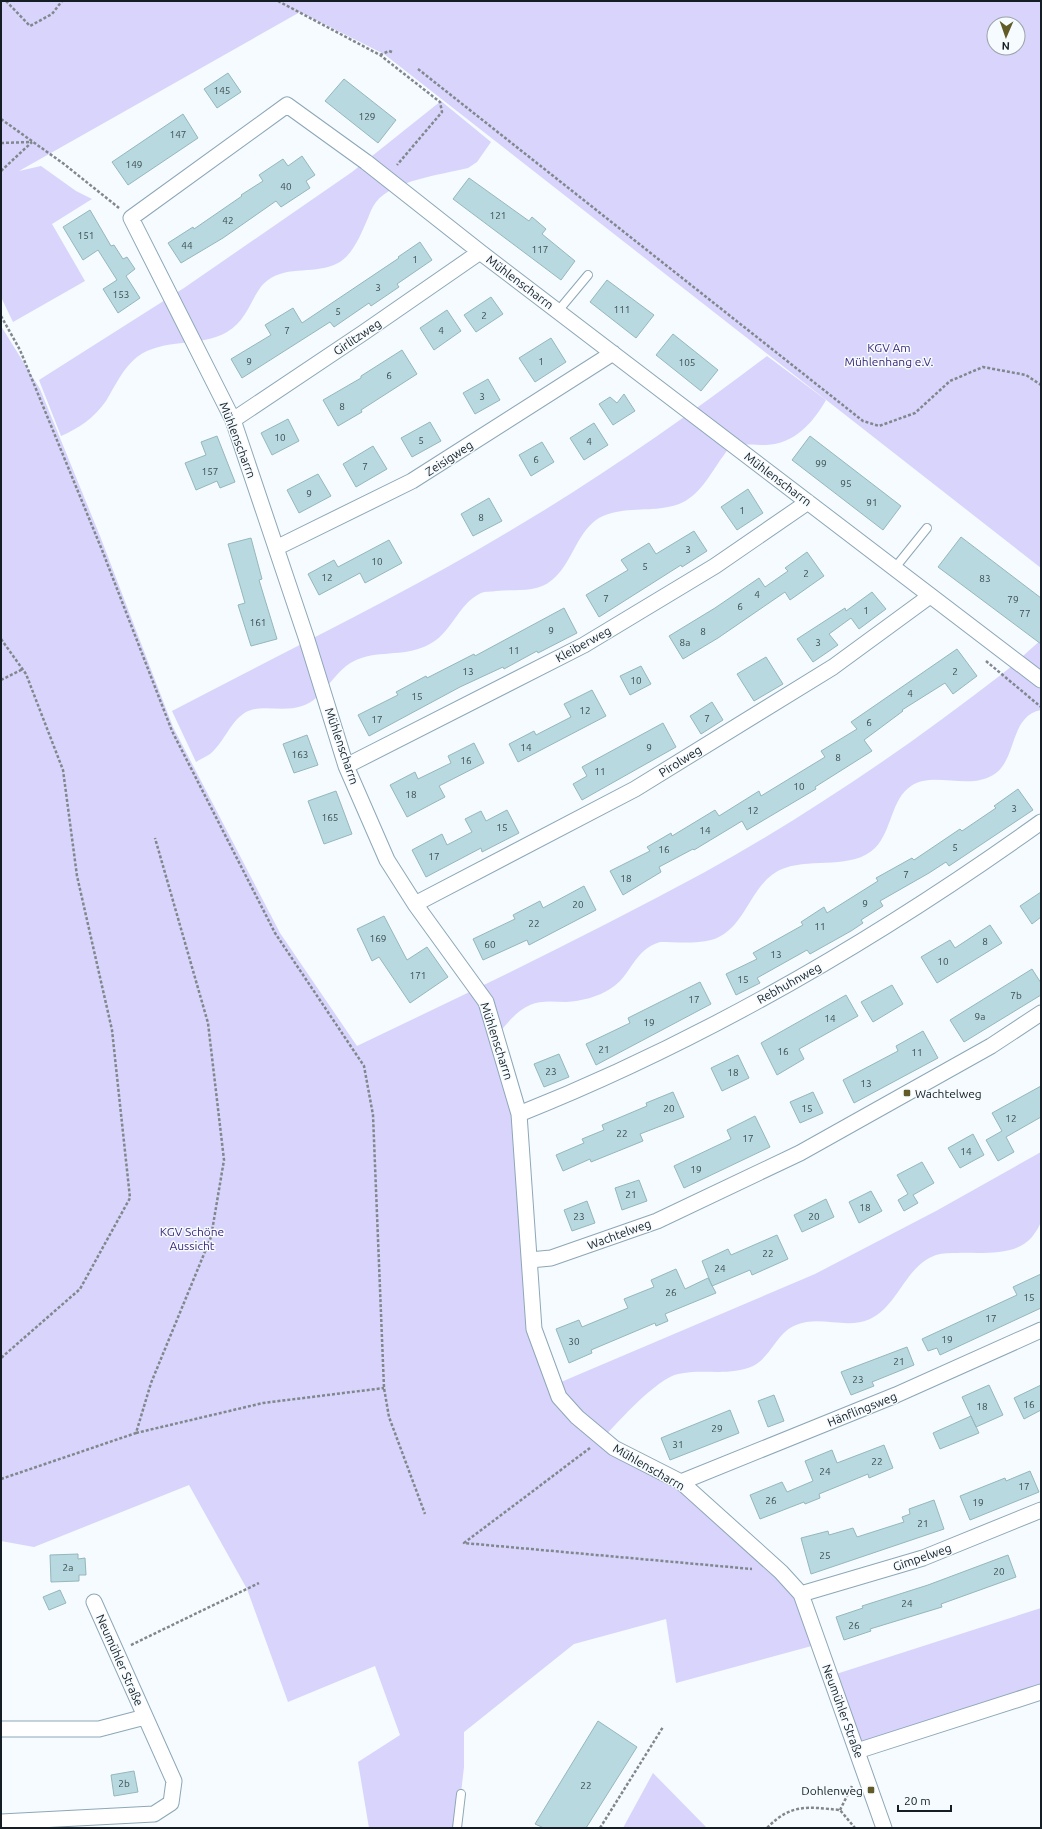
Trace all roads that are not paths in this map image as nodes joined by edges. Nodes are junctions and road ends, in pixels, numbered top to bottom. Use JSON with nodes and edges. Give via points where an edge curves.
{"nodes":[{"id":1,"x":480,"y":252,"type":"junction"},
{"id":2,"x":588,"y":275,"type":"dead end"},
{"id":3,"x":558,"y":310,"type":"junction"},
{"id":4,"x":613,"y":353,"type":"junction"},
{"id":5,"x":233,"y":420,"type":"junction"},
{"id":6,"x":808,"y":502,"type":"junction"},
{"id":7,"x":927,"y":528,"type":"dead end"},
{"id":8,"x":276,"y":548,"type":"junction"},
{"id":9,"x":894,"y":568,"type":"junction"},
{"id":10,"x":930,"y":596,"type":"junction"},
{"id":11,"x":1041,"y":680,"type":"edge"},
{"id":12,"x":346,"y":766,"type":"junction"},
{"id":13,"x":1041,"y":822,"type":"edge"},
{"id":14,"x":415,"y":904,"type":"junction"},
{"id":15,"x":1041,"y":1013,"type":"edge"},
{"id":16,"x":519,"y":1114,"type":"junction"},
{"id":17,"x":530,"y":1260,"type":"junction"},
{"id":18,"x":1041,"y":1330,"type":"edge"},
{"id":19,"x":681,"y":1482,"type":"junction"},
{"id":20,"x":1041,"y":1510,"type":"edge"},
{"id":21,"x":801,"y":1594,"type":"junction"},
{"id":22,"x":94,"y":1602,"type":"dead end"},
{"id":23,"x":1041,"y":1692,"type":"edge"},
{"id":24,"x":145,"y":1717,"type":"junction"},
{"id":25,"x":1,"y":1729,"type":"edge"},
{"id":26,"x":857,"y":1751,"type":"junction"},
{"id":27,"x":461,"y":1794,"type":"dead end"},
{"id":28,"x":1,"y":1822,"type":"edge"},
{"id":29,"x":457,"y":1828,"type":"edge"},
{"id":30,"x":884,"y":1828,"type":"edge"}],
"edges":[{"from":1,"to":3,"type":"street","name":"Mühlenscharrn"},
{"from":1,"to":5,"type":"street","name":"Girlitzweg","via":[[363,334]]},
{"from":1,"to":5,"type":"street","name":"Mühlenscharrn","via":[[386,178],[287,106],[131,218]]},
{"from":2,"to":3,"type":"lane"},
{"from":3,"to":4,"type":"street","name":"Mühlenscharrn"},
{"from":4,"to":6,"type":"street","name":"Mühlenscharrn"},
{"from":4,"to":8,"type":"street","name":"Zeisigweg","via":[[412,481]]},
{"from":5,"to":8,"type":"street","name":"Mühlenscharrn"},
{"from":6,"to":9,"type":"street","name":"Mühlenscharrn"},
{"from":6,"to":12,"type":"street","name":"Kleiberweg","via":[[715,566],[584,645]]},
{"from":7,"to":9,"type":"lane"},
{"from":8,"to":12,"type":"street","name":"Mühlenscharrn"},
{"from":9,"to":10,"type":"street","name":"Mühlenscharrn"},
{"from":10,"to":11,"type":"street","name":"Mühlenscharrn"},
{"from":10,"to":14,"type":"street","name":"Pirolweg","via":[[833,667],[635,789]]},
{"from":12,"to":14,"type":"street","name":"Mühlenscharrn","via":[[387,860]]},
{"from":13,"to":16,"type":"street","name":"Rebhuhnweg","via":[[966,875],[839,955],[738,1011],[612,1075]]},
{"from":14,"to":16,"type":"street","name":"Mühlenscharrn","via":[[486,1002]]},
{"from":15,"to":17,"type":"street","name":"Wachtelweg","via":[[991,1046],[800,1153],[657,1221],[551,1258]]},
{"from":16,"to":17,"type":"street","name":"Mühlenscharrn"},
{"from":17,"to":19,"type":"street","name":"Mühlenscharrn","via":[[534,1329],[559,1398],[576,1417],[614,1448]]},
{"from":18,"to":19,"type":"street","name":"Hänflingsweg","via":[[896,1395]]},
{"from":19,"to":21,"type":"street","name":"Mühlenscharrn","via":[[781,1572]]},
{"from":20,"to":21,"type":"street","name":"Gimpelweg","via":[[923,1558]]},
{"from":21,"to":26,"type":"street","name":"Neumühler Straße"},
{"from":22,"to":24,"type":"street","name":"Neumühler Straße"},
{"from":23,"to":26,"type":"street"},
{"from":24,"to":25,"type":"street","name":"Neumühler Straße","via":[[99,1729]]},
{"from":24,"to":28,"type":"street","name":"Neumühler Straße","via":[[174,1781],[171,1803],[154,1814]]},
{"from":26,"to":30,"type":"street","name":"Neumühler Straße"},
{"from":27,"to":29,"type":"lane"}]}
